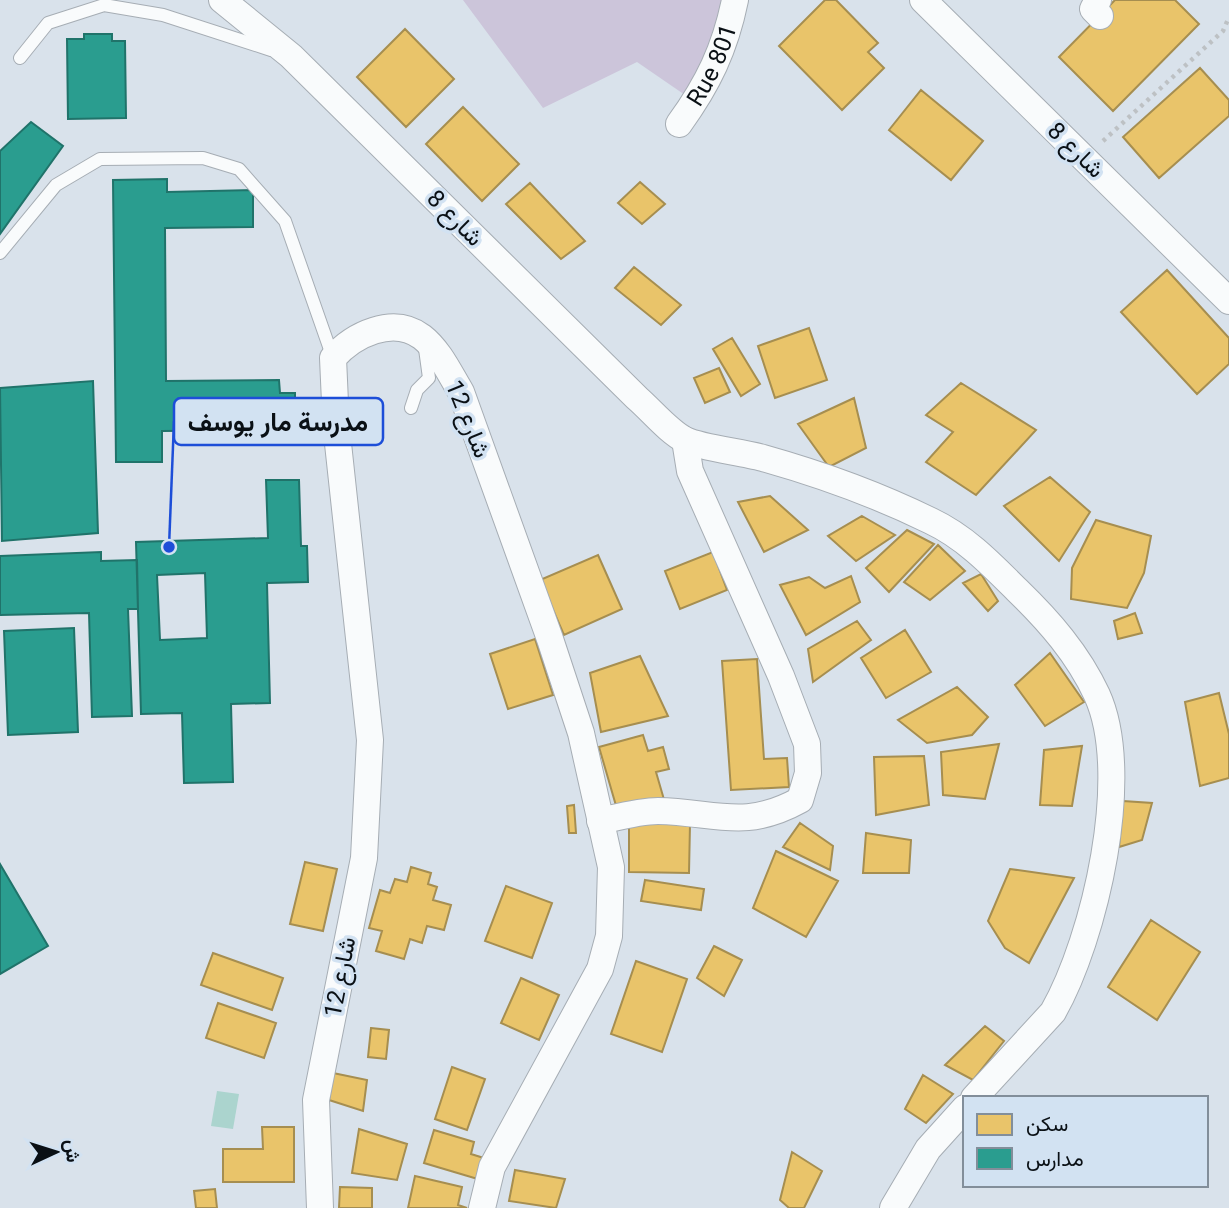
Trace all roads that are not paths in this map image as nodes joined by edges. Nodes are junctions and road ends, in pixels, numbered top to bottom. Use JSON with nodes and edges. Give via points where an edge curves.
{"nodes":[{"id":1,"x":222,"y":0,"type":"edge"},
{"id":2,"x":735,"y":0,"type":"edge"},
{"id":3,"x":922,"y":0,"type":"edge"},
{"id":4,"x":291,"y":56,"type":"junction"},
{"id":5,"x":20,"y":58,"type":"dead end"},
{"id":6,"x":679,"y":124,"type":"dead end"},
{"id":7,"x":0,"y":253,"type":"edge"},
{"id":8,"x":1229,"y":301,"type":"edge"},
{"id":9,"x":421,"y":336,"type":"junction"},
{"id":10,"x":333,"y":358,"type":"junction"},
{"id":11,"x":411,"y":408,"type":"dead end"},
{"id":12,"x":685,"y":440,"type":"junction"},
{"id":13,"x":600,"y":821,"type":"junction"},
{"id":14,"x":976,"y":1096,"type":"edge"},
{"id":15,"x":963,"y":1110,"type":"edge"},
{"id":16,"x":320,"y":1208,"type":"edge"},
{"id":17,"x":482,"y":1208,"type":"edge"},
{"id":18,"x":893,"y":1208,"type":"edge"}],
"edges":[{"from":1,"to":4,"type":"street","name":"شارع 8"},
{"from":2,"to":6,"type":"street","name":"Rue 801","via":[[707,84]]},
{"from":3,"to":8,"type":"street","name":"شارع 8"},
{"from":4,"to":5,"type":"lane","via":[[163,15],[103,5],[48,23]]},
{"from":4,"to":12,"type":"street","name":"شارع 8"},
{"from":7,"to":10,"type":"lane","via":[[56,184],[100,159],[203,158],[239,169],[285,221]]},
{"from":9,"to":10,"type":"street","via":[[400,329],[369,331],[347,342]]},
{"from":9,"to":11,"type":"lane","via":[[429,378],[417,390]]},
{"from":9,"to":13,"type":"street","name":"شارع 12","via":[[461,392],[550,639],[580,733]]},
{"from":10,"to":16,"type":"street","name":"شارع 12","via":[[370,740],[364,858],[316,1100]]},
{"from":12,"to":13,"type":"street","via":[[690,471],[807,744],[808,773],[800,800],[781,810],[737,820],[657,811]]},
{"from":12,"to":14,"type":"street","via":[[781,463],[886,500],[964,540],[1056,628],[1097,695],[1110,736],[1113,765],[1106,840],[1071,979],[1054,1012]]},
{"from":13,"to":17,"type":"street","name":"شارع 12","via":[[611,867],[609,936],[600,969],[492,1167]]},
{"from":15,"to":18,"type":"street","via":[[928,1149]]}]}
